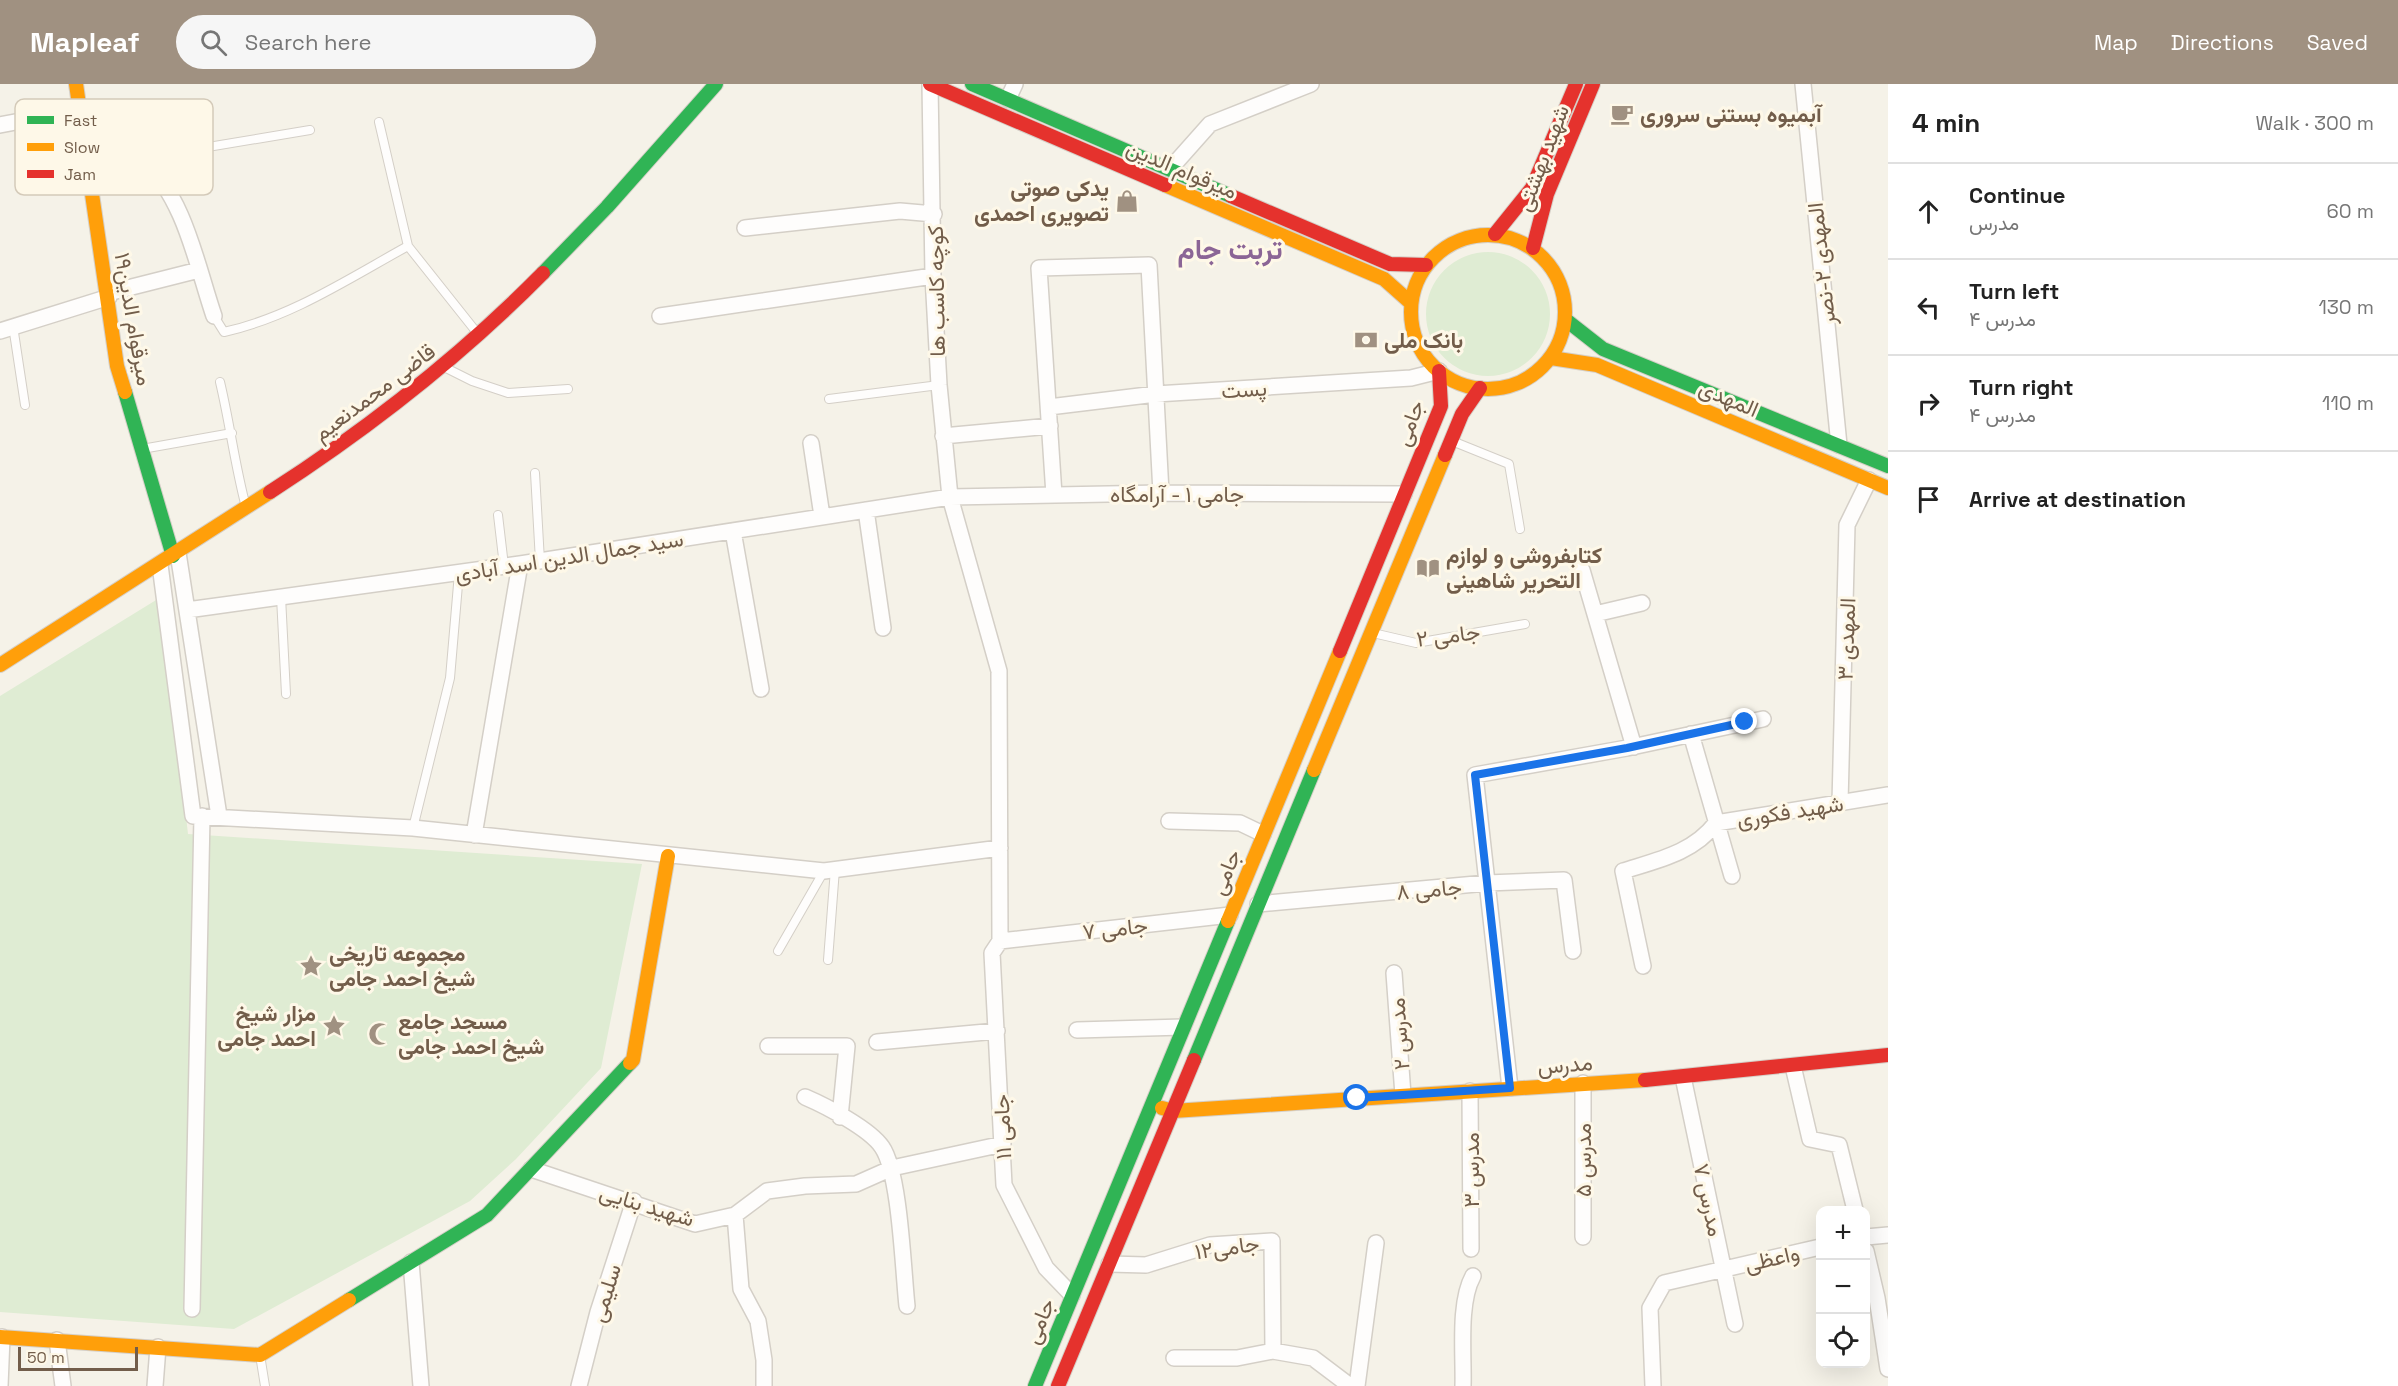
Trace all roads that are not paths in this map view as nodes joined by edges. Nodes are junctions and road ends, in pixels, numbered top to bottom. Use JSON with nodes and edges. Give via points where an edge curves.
{"nodes":[{"id":1,"x":76,"y":84,"type":"edge"},
{"id":2,"x":716,"y":84,"type":"edge"},
{"id":3,"x":930,"y":84,"type":"edge"},
{"id":4,"x":972,"y":84,"type":"edge"},
{"id":5,"x":1015,"y":84,"type":"edge"},
{"id":6,"x":1311,"y":84,"type":"edge"},
{"id":7,"x":1576,"y":84,"type":"edge"},
{"id":8,"x":1593,"y":84,"type":"edge"},
{"id":9,"x":1803,"y":84,"type":"edge"},
{"id":10,"x":78,"y":99,"type":"edge"},
{"id":11,"x":1008,"y":99,"type":"junction"},
{"id":12,"x":1049,"y":117,"type":"junction"},
{"id":13,"x":15,"y":122,"type":"edge"},
{"id":14,"x":379,"y":122,"type":"dead end"},
{"id":15,"x":0,"y":125,"type":"edge"},
{"id":16,"x":310,"y":130,"type":"dead end"},
{"id":17,"x":1040,"y":131,"type":"junction"},
{"id":18,"x":1090,"y":135,"type":"junction"},
{"id":19,"x":213,"y":146,"type":"edge"},
{"id":20,"x":1079,"y":148,"type":"junction"},
{"id":21,"x":1170,"y":169,"type":"junction"},
{"id":22,"x":92,"y":195,"type":"edge"},
{"id":23,"x":169,"y":195,"type":"edge"},
{"id":24,"x":934,"y":214,"type":"junction"},
{"id":25,"x":745,"y":228,"type":"dead end"},
{"id":26,"x":1495,"y":234,"type":"junction"},
{"id":27,"x":408,"y":246,"type":"junction"},
{"id":28,"x":1533,"y":248,"type":"junction"},
{"id":29,"x":1426,"y":266,"type":"junction"},
{"id":30,"x":199,"y":270,"type":"junction"},
{"id":31,"x":933,"y":276,"type":"junction"},
{"id":32,"x":108,"y":295,"type":"junction"},
{"id":33,"x":1411,"y":303,"type":"junction"},
{"id":34,"x":214,"y":316,"type":"joint"},
{"id":35,"x":660,"y":316,"type":"dead end"},
{"id":36,"x":1566,"y":320,"type":"junction"},
{"id":37,"x":7,"y":329,"type":"edge"},
{"id":38,"x":479,"y":335,"type":"junction"},
{"id":39,"x":1551,"y":358,"type":"junction"},
{"id":40,"x":443,"y":366,"type":"junction"},
{"id":41,"x":1439,"y":371,"type":"junction"},
{"id":42,"x":220,"y":382,"type":"dead end"},
{"id":43,"x":939,"y":385,"type":"junction"},
{"id":44,"x":1480,"y":388,"type":"junction"},
{"id":45,"x":568,"y":389,"type":"dead end"},
{"id":46,"x":1156,"y":394,"type":"junction"},
{"id":47,"x":829,"y":399,"type":"dead end"},
{"id":48,"x":26,"y":405,"type":"dead end"},
{"id":49,"x":1049,"y":407,"type":"junction"},
{"id":50,"x":1050,"y":426,"type":"junction"},
{"id":51,"x":232,"y":433,"type":"junction"},
{"id":52,"x":943,"y":436,"type":"junction"},
{"id":53,"x":1451,"y":440,"type":"junction"},
{"id":54,"x":811,"y":443,"type":"dead end"},
{"id":55,"x":1839,"y":445,"type":"junction"},
{"id":56,"x":141,"y":449,"type":"junction"},
{"id":57,"x":1888,"y":466,"type":"edge"},
{"id":58,"x":535,"y":473,"type":"dead end"},
{"id":59,"x":1869,"y":480,"type":"junction"},
{"id":60,"x":1888,"y":488,"type":"edge"},
{"id":61,"x":1161,"y":493,"type":"junction"},
{"id":62,"x":1404,"y":494,"type":"junction"},
{"id":63,"x":1054,"y":495,"type":"junction"},
{"id":64,"x":950,"y":497,"type":"junction"},
{"id":65,"x":247,"y":508,"type":"junction"},
{"id":66,"x":866,"y":510,"type":"junction"},
{"id":67,"x":498,"y":515,"type":"dead end"},
{"id":68,"x":822,"y":516,"type":"junction"},
{"id":69,"x":1520,"y":529,"type":"dead end"},
{"id":70,"x":733,"y":531,"type":"junction"},
{"id":71,"x":176,"y":555,"type":"junction"},
{"id":72,"x":540,"y":561,"type":"junction"},
{"id":73,"x":520,"y":564,"type":"junction"},
{"id":74,"x":159,"y":565,"type":"junction"},
{"id":75,"x":504,"y":566,"type":"junction"},
{"id":76,"x":1582,"y":570,"type":"dead end"},
{"id":77,"x":459,"y":573,"type":"junction"},
{"id":78,"x":281,"y":597,"type":"junction"},
{"id":79,"x":1642,"y":603,"type":"dead end"},
{"id":80,"x":187,"y":610,"type":"junction"},
{"id":81,"x":1595,"y":614,"type":"junction"},
{"id":82,"x":1525,"y":624,"type":"dead end"},
{"id":83,"x":883,"y":628,"type":"dead end"},
{"id":84,"x":1372,"y":632,"type":"junction"},
{"id":85,"x":2,"y":659,"type":"edge"},
{"id":86,"x":761,"y":689,"type":"dead end"},
{"id":87,"x":286,"y":694,"type":"dead end"},
{"id":88,"x":1763,"y":719,"type":"dead end"},
{"id":89,"x":1690,"y":734,"type":"junction"},
{"id":90,"x":1634,"y":747,"type":"junction"},
{"id":91,"x":1888,"y":795,"type":"edge"},
{"id":92,"x":1840,"y":803,"type":"junction"},
{"id":93,"x":198,"y":816,"type":"junction"},
{"id":94,"x":219,"y":816,"type":"junction"},
{"id":95,"x":1169,"y":821,"type":"dead end"},
{"id":96,"x":1716,"y":823,"type":"junction"},
{"id":97,"x":413,"y":828,"type":"junction"},
{"id":98,"x":1263,"y":834,"type":"junction"},
{"id":99,"x":474,"y":835,"type":"junction"},
{"id":100,"x":1000,"y":849,"type":"junction"},
{"id":101,"x":668,"y":856,"type":"junction"},
{"id":102,"x":830,"y":870,"type":"junction"},
{"id":103,"x":1732,"y":876,"type":"dead end"},
{"id":104,"x":1487,"y":883,"type":"junction"},
{"id":105,"x":1258,"y":904,"type":"junction"},
{"id":106,"x":1230,"y":915,"type":"junction"},
{"id":107,"x":1000,"y":941,"type":"junction"},
{"id":108,"x":778,"y":951,"type":"dead end"},
{"id":109,"x":1573,"y":951,"type":"dead end"},
{"id":110,"x":828,"y":960,"type":"dead end"},
{"id":111,"x":1643,"y":966,"type":"dead end"},
{"id":112,"x":1394,"y":973,"type":"dead end"},
{"id":113,"x":1183,"y":1027,"type":"junction"},
{"id":114,"x":1077,"y":1030,"type":"dead end"},
{"id":115,"x":997,"y":1031,"type":"junction"},
{"id":116,"x":877,"y":1042,"type":"dead end"},
{"id":117,"x":768,"y":1046,"type":"dead end"},
{"id":118,"x":1888,"y":1055,"type":"edge"},
{"id":119,"x":1793,"y":1066,"type":"junction"},
{"id":120,"x":1683,"y":1077,"type":"junction"},
{"id":121,"x":1583,"y":1083,"type":"junction"},
{"id":122,"x":1510,"y":1088,"type":"junction"},
{"id":123,"x":1470,"y":1091,"type":"junction"},
{"id":124,"x":1403,"y":1095,"type":"junction"},
{"id":125,"x":806,"y":1097,"type":"dead end"},
{"id":126,"x":1151,"y":1106,"type":"junction"},
{"id":127,"x":1173,"y":1111,"type":"junction"},
{"id":128,"x":840,"y":1117,"type":"junction"},
{"id":129,"x":1003,"y":1144,"type":"junction"},
{"id":130,"x":892,"y":1168,"type":"junction"},
{"id":131,"x":531,"y":1169,"type":"junction"},
{"id":132,"x":634,"y":1201,"type":"junction"},
{"id":133,"x":1855,"y":1206,"type":"edge"},
{"id":134,"x":735,"y":1215,"type":"junction"},
{"id":135,"x":1888,"y":1235,"type":"edge"},
{"id":136,"x":1583,"y":1237,"type":"dead end"},
{"id":137,"x":1870,"y":1237,"type":"edge"},
{"id":138,"x":1376,"y":1243,"type":"dead end"},
{"id":139,"x":1816,"y":1248,"type":"edge"},
{"id":140,"x":1471,"y":1249,"type":"dead end"},
{"id":141,"x":1869,"y":1260,"type":"edge"},
{"id":142,"x":411,"y":1262,"type":"junction"},
{"id":143,"x":1109,"y":1264,"type":"junction"},
{"id":144,"x":1723,"y":1270,"type":"junction"},
{"id":145,"x":1473,"y":1276,"type":"dead end"},
{"id":146,"x":1072,"y":1295,"type":"junction"},
{"id":147,"x":1882,"y":1297,"type":"edge"},
{"id":148,"x":907,"y":1306,"type":"dead end"},
{"id":149,"x":192,"y":1309,"type":"dead end"},
{"id":150,"x":1735,"y":1324,"type":"dead end"},
{"id":151,"x":1,"y":1337,"type":"edge"},
{"id":152,"x":57,"y":1340,"type":"junction"},
{"id":153,"x":158,"y":1347,"type":"junction"},
{"id":154,"x":1272,"y":1351,"type":"junction"},
{"id":155,"x":1048,"y":1354,"type":"junction"},
{"id":156,"x":260,"y":1355,"type":"junction"},
{"id":157,"x":1174,"y":1358,"type":"dead end"},
{"id":158,"x":1068,"y":1364,"type":"junction"},
{"id":159,"x":1888,"y":1369,"type":"edge"},
{"id":160,"x":0,"y":1386,"type":"edge"},
{"id":161,"x":63,"y":1386,"type":"edge"},
{"id":162,"x":155,"y":1386,"type":"edge"},
{"id":163,"x":265,"y":1386,"type":"edge"},
{"id":164,"x":421,"y":1386,"type":"edge"},
{"id":165,"x":579,"y":1386,"type":"edge"},
{"id":166,"x":764,"y":1386,"type":"edge"},
{"id":167,"x":1035,"y":1386,"type":"edge"},
{"id":168,"x":1058,"y":1386,"type":"edge"},
{"id":169,"x":1350,"y":1386,"type":"edge"},
{"id":170,"x":1358,"y":1386,"type":"edge"},
{"id":171,"x":1463,"y":1386,"type":"edge"},
{"id":172,"x":1653,"y":1386,"type":"edge"}],
"edges":[{"from":1,"to":10,"type":"main road","name":"میرقوام الدین۱۹"},
{"from":2,"to":38,"type":"main road","name":"قاضی محمدنعیم","via":[[585,233]]},
{"from":3,"to":17,"type":"main road","name":"میرقوام الدین"},
{"from":3,"to":24,"type":"street","name":"کوچه کاسب ها"},
{"from":4,"to":11,"type":"main road","name":"میرقوام الدین"},
{"from":5,"to":11,"type":"street"},
{"from":6,"to":21,"type":"street","via":[[1210,124]]},
{"from":7,"to":26,"type":"main road","name":"شهید بهشتی","via":[[1532,188]]},
{"from":8,"to":28,"type":"main road","name":"شهید بهشتی","via":[[1547,194]]},
{"from":9,"to":55,"type":"street","name":"المهدی ۲-نصر"},
{"from":11,"to":12,"type":"main road","name":"میرقوام الدین"},
{"from":12,"to":17,"type":"main road","via":[[1046,128]]},
{"from":12,"to":18,"type":"main road","name":"میرقوام الدین"},
{"from":13,"to":15,"type":"street"},
{"from":14,"to":27,"type":"lane"},
{"from":16,"to":19,"type":"lane"},
{"from":17,"to":20,"type":"main road","name":"میرقوام الدین"},
{"from":18,"to":20,"type":"main road","via":[[1081,135]]},
{"from":18,"to":21,"type":"main road","name":"میرقوام الدین"},
{"from":20,"to":33,"type":"main road","name":"میرقوام الدین","via":[[1384,279]]},
{"from":21,"to":29,"type":"main road","name":"میرقوام الدین","via":[[1390,264]]},
{"from":22,"to":32,"type":"main road","name":"میرقوام الدین۱۹"},
{"from":23,"to":30,"type":"street","via":[[178,207]]},
{"from":24,"to":25,"type":"street","via":[[900,211]]},
{"from":24,"to":31,"type":"street","name":"کوچه کاسب ها"},
{"from":26,"to":28,"type":"main road"},
{"from":26,"to":29,"type":"main road","via":[[1456,241]]},
{"from":27,"to":34,"type":"lane","via":[[306,303],[253,325],[224,332]]},
{"from":27,"to":38,"type":"lane"},
{"from":28,"to":36,"type":"main road","via":[[1559,280]]},
{"from":29,"to":33,"type":"main road"},
{"from":30,"to":32,"type":"street"},
{"from":30,"to":34,"type":"street"},
{"from":31,"to":35,"type":"street"},
{"from":31,"to":43,"type":"street","name":"کوچه کاسب ها"},
{"from":32,"to":37,"type":"street"},
{"from":32,"to":56,"type":"main road","name":"میرقوام الدین۱۹","via":[[117,366]]},
{"from":33,"to":41,"type":"main road","via":[[1416,340]]},
{"from":36,"to":39,"type":"main road"},
{"from":36,"to":55,"type":"main road","name":"المهدی","via":[[1603,350]]},
{"from":37,"to":48,"type":"lane"},
{"from":38,"to":40,"type":"main road","name":"قاضی محمدنعیم"},
{"from":39,"to":44,"type":"main road","via":[[1520,382]]},
{"from":39,"to":59,"type":"main road","name":"المهدی","via":[[1597,365]]},
{"from":40,"to":45,"type":"lane","via":[[508,393]]},
{"from":40,"to":65,"type":"main road","name":"قاضی محمدنعیم","via":[[354,435]]},
{"from":41,"to":44,"type":"main road","via":[[1458,383]]},
{"from":41,"to":46,"type":"street","name":"پست","via":[[1411,378]]},
{"from":41,"to":62,"type":"main road","name":"جامی","via":[[1441,406]]},
{"from":42,"to":51,"type":"lane"},
{"from":43,"to":47,"type":"lane"},
{"from":43,"to":52,"type":"street","name":"کوچه کاسب ها"},
{"from":44,"to":53,"type":"main road","name":"جامی","via":[[1462,414]]},
{"from":46,"to":49,"type":"street","name":"پست"},
{"from":46,"to":49,"type":"street","via":[[1149,265],[1039,268]]},
{"from":46,"to":61,"type":"street"},
{"from":49,"to":50,"type":"street"},
{"from":50,"to":52,"type":"street"},
{"from":50,"to":63,"type":"street"},
{"from":51,"to":56,"type":"lane"},
{"from":51,"to":65,"type":"lane"},
{"from":52,"to":64,"type":"street","name":"کوچه کاسب ها"},
{"from":53,"to":69,"type":"lane","via":[[1509,464]]},
{"from":53,"to":84,"type":"main road","name":"جامی"},
{"from":54,"to":68,"type":"street"},
{"from":55,"to":57,"type":"main road","name":"المهدی"},
{"from":56,"to":71,"type":"main road","name":"میرقوام الدین۱۹"},
{"from":58,"to":72,"type":"lane"},
{"from":59,"to":60,"type":"main road","name":"المهدی"},
{"from":59,"to":92,"type":"street","name":"المهدی ۳","via":[[1847,525]]},
{"from":61,"to":62,"type":"street","name":"جامی ۱ - آرامگاه"},
{"from":61,"to":63,"type":"street","name":"جامی ۱ - آرامگاه"},
{"from":62,"to":98,"type":"main road","name":"جامی"},
{"from":63,"to":64,"type":"street","name":"جامی ۱ - آرامگاه"},
{"from":64,"to":66,"type":"street","name":"سید جمال الدین اسد آبادی"},
{"from":64,"to":100,"type":"street","name":"کوچه کاسب ها","via":[[999,671]]},
{"from":65,"to":71,"type":"main road","name":"قاضی محمدنعیم"},
{"from":66,"to":68,"type":"street","name":"سید جمال الدین اسد آبادی"},
{"from":66,"to":83,"type":"street"},
{"from":67,"to":75,"type":"lane"},
{"from":68,"to":70,"type":"street","name":"سید جمال الدین اسد آبادی"},
{"from":70,"to":72,"type":"street","name":"سید جمال الدین اسد آبادی"},
{"from":70,"to":86,"type":"street"},
{"from":71,"to":74,"type":"main road","name":"قاضی محمدنعیم"},
{"from":71,"to":80,"type":"street"},
{"from":72,"to":73,"type":"street","name":"سید جمال الدین اسد آبادی"},
{"from":73,"to":75,"type":"street","name":"سید جمال الدین اسد آبادی"},
{"from":73,"to":99,"type":"street"},
{"from":74,"to":85,"type":"main road","name":"قاضی محمدنعیم"},
{"from":74,"to":93,"type":"street"},
{"from":75,"to":77,"type":"street","name":"سید جمال الدین اسد آبادی"},
{"from":76,"to":81,"type":"street"},
{"from":77,"to":78,"type":"street","name":"سید جمال الدین اسد آبادی"},
{"from":77,"to":97,"type":"lane","via":[[450,678]]},
{"from":78,"to":80,"type":"street","name":"سید جمال الدین اسد آبادی"},
{"from":78,"to":87,"type":"lane"},
{"from":79,"to":81,"type":"street"},
{"from":80,"to":94,"type":"street"},
{"from":81,"to":90,"type":"street"},
{"from":82,"to":84,"type":"lane","name":"جامی ۲","via":[[1416,643]]},
{"from":84,"to":105,"type":"main road","name":"جامی"},
{"from":88,"to":89,"type":"street"},
{"from":89,"to":90,"type":"street"},
{"from":89,"to":96,"type":"street"},
{"from":90,"to":104,"type":"street","via":[[1475,775]]},
{"from":91,"to":92,"type":"street","name":"شهید فکوری"},
{"from":92,"to":96,"type":"street","name":"شهید فکوری"},
{"from":93,"to":94,"type":"street"},
{"from":93,"to":149,"type":"street"},
{"from":94,"to":97,"type":"street"},
{"from":95,"to":98,"type":"street","via":[[1240,823]]},
{"from":96,"to":103,"type":"street"},
{"from":96,"to":111,"type":"street","name":"شهید فکوری","via":[[1687,850],[1623,872]]},
{"from":97,"to":99,"type":"street"},
{"from":98,"to":106,"type":"main road","name":"جامی"},
{"from":99,"to":101,"type":"street"},
{"from":100,"to":102,"type":"street"},
{"from":100,"to":107,"type":"street","name":"جامی ۱۱"},
{"from":101,"to":102,"type":"street"},
{"from":101,"to":131,"type":"main road","via":[[633,1060]]},
{"from":102,"to":108,"type":"lane"},
{"from":102,"to":110,"type":"lane"},
{"from":104,"to":105,"type":"street","name":"جامی ۸"},
{"from":104,"to":109,"type":"street","name":"جامی ۸","via":[[1563,880]]},
{"from":104,"to":122,"type":"street"},
{"from":105,"to":127,"type":"main road","name":"جامی"},
{"from":106,"to":107,"type":"street","name":"جامی ۷"},
{"from":106,"to":113,"type":"main road","name":"جامی"},
{"from":107,"to":115,"type":"street","name":"جامی ۱۱","via":[[992,953]]},
{"from":112,"to":124,"type":"street","name":"مدرس ۲"},
{"from":113,"to":114,"type":"street"},
{"from":113,"to":126,"type":"main road","name":"جامی"},
{"from":115,"to":116,"type":"street"},
{"from":115,"to":129,"type":"street","name":"جامی ۱۱"},
{"from":117,"to":128,"type":"street","via":[[847,1046]]},
{"from":118,"to":119,"type":"main road","name":"مدرس"},
{"from":119,"to":120,"type":"main road","name":"مدرس"},
{"from":119,"to":133,"type":"street","via":[[1810,1139],[1839,1144]]},
{"from":120,"to":121,"type":"main road","name":"مدرس"},
{"from":120,"to":144,"type":"street","name":"مدرس ۷"},
{"from":121,"to":122,"type":"main road","name":"مدرس"},
{"from":121,"to":136,"type":"street","name":"مدرس ۵"},
{"from":122,"to":123,"type":"main road","name":"مدرس"},
{"from":123,"to":124,"type":"main road","name":"مدرس"},
{"from":123,"to":140,"type":"street","name":"مدرس ۳"},
{"from":124,"to":127,"type":"main road","name":"مدرس"},
{"from":125,"to":128,"type":"street"},
{"from":126,"to":127,"type":"main road","name":"مدرس"},
{"from":126,"to":146,"type":"main road","name":"جامی"},
{"from":127,"to":143,"type":"main road","name":"جامی"},
{"from":128,"to":130,"type":"street","via":[[882,1146]]},
{"from":129,"to":130,"type":"street","name":"شهید بنایی"},
{"from":129,"to":146,"type":"street","name":"جامی ۱۱","via":[[1004,1185],[1046,1269]]},
{"from":130,"to":134,"type":"street","name":"شهید بنایی","via":[[856,1184],[767,1191]]},
{"from":130,"to":148,"type":"street"},
{"from":131,"to":132,"type":"street","name":"شهید بنایی"},
{"from":131,"to":142,"type":"main road","via":[[487,1215]]},
{"from":132,"to":134,"type":"street","name":"شهید بنایی","via":[[695,1224]]},
{"from":132,"to":165,"type":"street","name":"سلیمی"},
{"from":134,"to":166,"type":"street","via":[[741,1289],[758,1321]]},
{"from":135,"to":137,"type":"street"},
{"from":138,"to":170,"type":"street"},
{"from":139,"to":144,"type":"street","name":"واعظی"},
{"from":141,"to":147,"type":"street"},
{"from":142,"to":156,"type":"main road"},
{"from":142,"to":164,"type":"street"},
{"from":143,"to":154,"type":"street","name":"جامی۱۲","via":[[1146,1265],[1210,1245],[1272,1241]]},
{"from":143,"to":158,"type":"main road","name":"جامی"},
{"from":144,"to":150,"type":"street","name":"مدرس ۷"},
{"from":144,"to":172,"type":"street","name":"واعظی","via":[[1664,1283],[1650,1308]]},
{"from":145,"to":171,"type":"street","via":[[1468,1285],[1464,1319]]},
{"from":146,"to":155,"type":"main road","name":"جامی"},
{"from":147,"to":159,"type":"street"},
{"from":151,"to":152,"type":"main road"},
{"from":151,"to":160,"type":"street"},
{"from":152,"to":153,"type":"main road"},
{"from":152,"to":161,"type":"street"},
{"from":153,"to":156,"type":"main road"},
{"from":153,"to":162,"type":"street"},
{"from":154,"to":157,"type":"street","via":[[1237,1358]]},
{"from":154,"to":169,"type":"street","via":[[1313,1358]]},
{"from":155,"to":158,"type":"main road","via":[[1059,1366]]},
{"from":155,"to":167,"type":"main road","name":"جامی"},
{"from":156,"to":163,"type":"lane"},
{"from":158,"to":168,"type":"main road","name":"جامی"}]}
